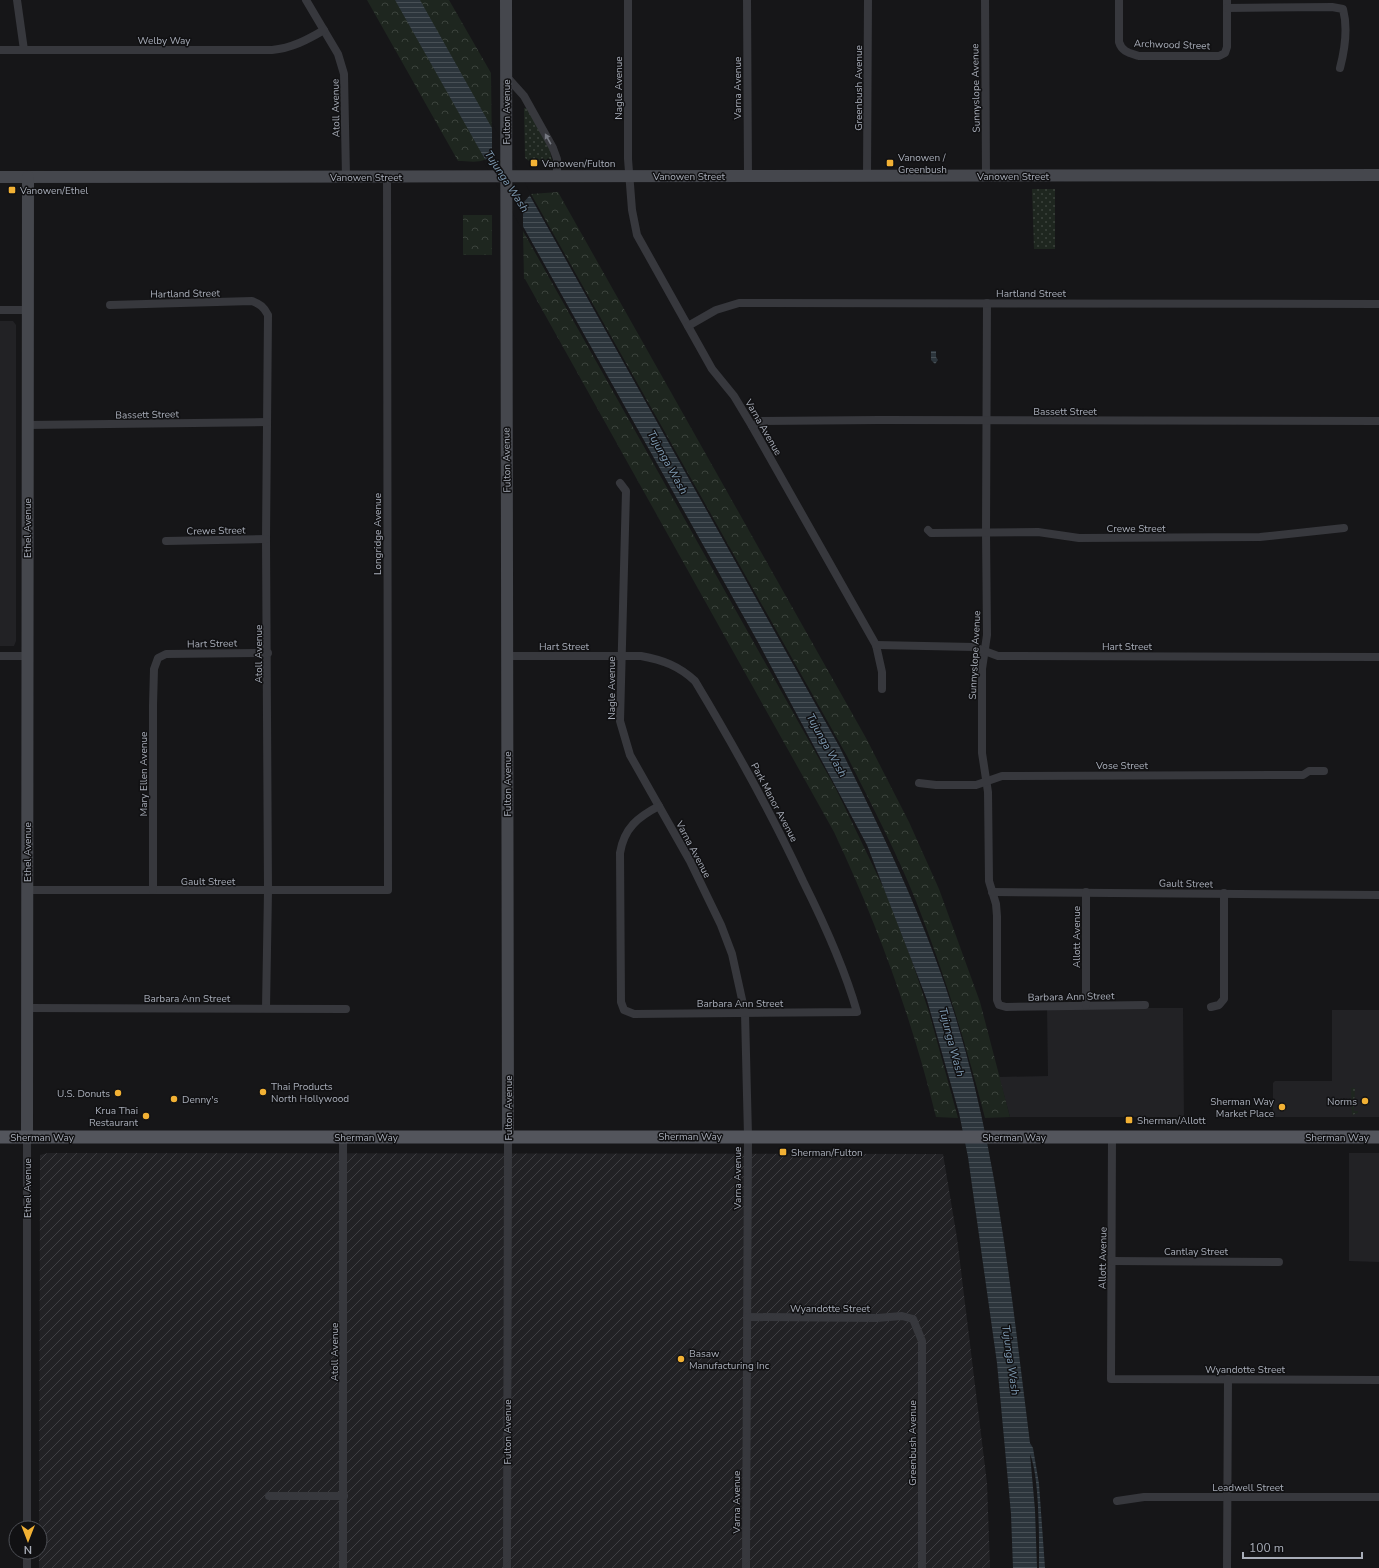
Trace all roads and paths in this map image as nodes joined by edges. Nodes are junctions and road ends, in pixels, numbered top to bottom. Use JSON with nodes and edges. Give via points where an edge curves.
{"nodes":[{"id":1,"x":17,"y":0,"type":"edge"},
{"id":2,"x":306,"y":0,"type":"edge"},
{"id":3,"x":506,"y":0,"type":"edge"},
{"id":4,"x":628,"y":0,"type":"edge"},
{"id":5,"x":747,"y":0,"type":"edge"},
{"id":6,"x":868,"y":0,"type":"edge"},
{"id":7,"x":985,"y":0,"type":"edge"},
{"id":8,"x":1119,"y":0,"type":"edge"},
{"id":9,"x":1227,"y":4,"type":"edge"},
{"id":10,"x":324,"y":30,"type":"junction"},
{"id":11,"x":0,"y":50,"type":"edge"},
{"id":12,"x":24,"y":50,"type":"junction"},
{"id":13,"x":1340,"y":68,"type":"dead end"},
{"id":14,"x":506,"y":76,"type":"junction"},
{"id":15,"x":1379,"y":175,"type":"edge"},
{"id":16,"x":507,"y":176,"type":"junction"},
{"id":17,"x":557,"y":176,"type":"junction"},
{"id":18,"x":748,"y":176,"type":"junction"},
{"id":19,"x":867,"y":176,"type":"junction"},
{"id":20,"x":986,"y":176,"type":"junction"},
{"id":21,"x":0,"y":177,"type":"edge"},
{"id":22,"x":28,"y":177,"type":"junction"},
{"id":23,"x":346,"y":177,"type":"junction"},
{"id":24,"x":387,"y":177,"type":"junction"},
{"id":25,"x":629,"y":177,"type":"junction"},
{"id":26,"x":987,"y":303,"type":"junction"},
{"id":27,"x":259,"y":304,"type":"joint"},
{"id":28,"x":1379,"y":304,"type":"edge"},
{"id":29,"x":110,"y":305,"type":"dead end"},
{"id":30,"x":0,"y":310,"type":"edge"},
{"id":31,"x":27,"y":310,"type":"junction"},
{"id":32,"x":688,"y":326,"type":"junction"},
{"id":33,"x":986,"y":421,"type":"junction"},
{"id":34,"x":1379,"y":421,"type":"edge"},
{"id":35,"x":267,"y":422,"type":"junction"},
{"id":36,"x":28,"y":425,"type":"junction"},
{"id":37,"x":752,"y":426,"type":"junction"},
{"id":38,"x":620,"y":483,"type":"dead end"},
{"id":39,"x":1344,"y":528,"type":"dead end"},
{"id":40,"x":928,"y":530,"type":"dead end"},
{"id":41,"x":986,"y":533,"type":"junction"},
{"id":42,"x":266,"y":539,"type":"junction"},
{"id":43,"x":166,"y":540,"type":"dead end"},
{"id":44,"x":876,"y":646,"type":"junction"},
{"id":45,"x":268,"y":653,"type":"junction"},
{"id":46,"x":985,"y":653,"type":"junction"},
{"id":47,"x":0,"y":656,"type":"edge"},
{"id":48,"x":26,"y":656,"type":"junction"},
{"id":49,"x":507,"y":656,"type":"junction"},
{"id":50,"x":621,"y":656,"type":"junction"},
{"id":51,"x":1379,"y":657,"type":"edge"},
{"id":52,"x":158,"y":658,"type":"joint"},
{"id":53,"x":882,"y":689,"type":"dead end"},
{"id":54,"x":1324,"y":771,"type":"dead end"},
{"id":55,"x":987,"y":781,"type":"junction"},
{"id":56,"x":919,"y":783,"type":"dead end"},
{"id":57,"x":659,"y":806,"type":"junction"},
{"id":58,"x":27,"y":890,"type":"junction"},
{"id":59,"x":153,"y":890,"type":"junction"},
{"id":60,"x":388,"y":890,"type":"joint"},
{"id":61,"x":268,"y":891,"type":"junction"},
{"id":62,"x":992,"y":892,"type":"junction"},
{"id":63,"x":1086,"y":892,"type":"junction"},
{"id":64,"x":1224,"y":893,"type":"junction"},
{"id":65,"x":1379,"y":895,"type":"edge"},
{"id":66,"x":999,"y":1005,"type":"joint"},
{"id":67,"x":1086,"y":1005,"type":"junction"},
{"id":68,"x":1145,"y":1005,"type":"dead end"},
{"id":69,"x":1211,"y":1007,"type":"dead end"},
{"id":70,"x":27,"y":1008,"type":"junction"},
{"id":71,"x":266,"y":1008,"type":"junction"},
{"id":72,"x":346,"y":1009,"type":"dead end"},
{"id":73,"x":857,"y":1012,"type":"joint"},
{"id":74,"x":745,"y":1013,"type":"junction"},
{"id":75,"x":0,"y":1136,"type":"edge"},
{"id":76,"x":27,"y":1136,"type":"junction"},
{"id":77,"x":343,"y":1136,"type":"junction"},
{"id":78,"x":508,"y":1136,"type":"junction"},
{"id":79,"x":748,"y":1136,"type":"junction"},
{"id":80,"x":1112,"y":1137,"type":"junction"},
{"id":81,"x":1379,"y":1137,"type":"edge"},
{"id":82,"x":1112,"y":1261,"type":"junction"},
{"id":83,"x":1279,"y":1262,"type":"dead end"},
{"id":84,"x":747,"y":1318,"type":"junction"},
{"id":85,"x":913,"y":1319,"type":"joint"},
{"id":86,"x":1111,"y":1379,"type":"joint"},
{"id":87,"x":1228,"y":1379,"type":"junction"},
{"id":88,"x":1379,"y":1380,"type":"edge"},
{"id":89,"x":269,"y":1496,"type":"dead end"},
{"id":90,"x":344,"y":1496,"type":"junction"},
{"id":91,"x":1228,"y":1497,"type":"junction"},
{"id":92,"x":1379,"y":1497,"type":"edge"},
{"id":93,"x":1117,"y":1502,"type":"dead end"},
{"id":94,"x":27,"y":1520,"type":"edge"},
{"id":95,"x":343,"y":1568,"type":"edge"},
{"id":96,"x":507,"y":1568,"type":"edge"},
{"id":97,"x":746,"y":1568,"type":"edge"},
{"id":98,"x":922,"y":1568,"type":"edge"},
{"id":99,"x":1227,"y":1568,"type":"edge"}],
"edges":[{"from":1,"to":12,"type":"street"},
{"from":2,"to":10,"type":"street","name":"Atoll Avenue"},
{"from":3,"to":14,"type":"street","name":"Fulton Avenue"},
{"from":4,"to":25,"type":"street","name":"Nagle Avenue"},
{"from":5,"to":18,"type":"street","name":"Varna Avenue"},
{"from":6,"to":19,"type":"street","name":"Greenbush Avenue"},
{"from":7,"to":20,"type":"street","name":"Sunnyslope Avenue"},
{"from":8,"to":9,"type":"street","name":"Archwood Street","via":[[1120,48],[1139,56],[1219,56],[1225,53]]},
{"from":9,"to":13,"type":"street","via":[[1343,9],[1346,20],[1344,53]]},
{"from":10,"to":12,"type":"street","name":"Welby Way","via":[[300,44],[272,50]]},
{"from":10,"to":23,"type":"street","name":"Atoll Avenue","via":[[338,54],[344,74]]},
{"from":11,"to":12,"type":"street","name":"Welby Way"},
{"from":14,"to":16,"type":"street","name":"Fulton Avenue"},
{"from":17,"to":14,"type":"street","one_way":true,"via":[[557,159],[553,148],[524,96]]},
{"from":15,"to":20,"type":"street","name":"Vanowen Street"},
{"from":16,"to":17,"type":"street","name":"Vanowen Street"},
{"from":16,"to":24,"type":"street","name":"Vanowen Street"},
{"from":16,"to":49,"type":"street","name":"Fulton Avenue"},
{"from":17,"to":25,"type":"street","name":"Vanowen Street"},
{"from":18,"to":19,"type":"street","name":"Vanowen Street"},
{"from":18,"to":25,"type":"street","name":"Vanowen Street"},
{"from":19,"to":20,"type":"street","name":"Vanowen Street"},
{"from":21,"to":22,"type":"street","name":"Vanowen Street"},
{"from":22,"to":23,"type":"street","name":"Vanowen Street"},
{"from":22,"to":31,"type":"street","name":"Ethel Avenue"},
{"from":23,"to":24,"type":"street","name":"Vanowen Street"},
{"from":24,"to":60,"type":"street","name":"Longridge Avenue"},
{"from":25,"to":32,"type":"street","name":"Varna Avenue","via":[[632,216],[637,235]]},
{"from":26,"to":28,"type":"street","name":"Hartland Street"},
{"from":26,"to":32,"type":"street","name":"Hartland Street","via":[[739,303],[716,310]]},
{"from":26,"to":33,"type":"street","name":"Sunnyslope Avenue"},
{"from":27,"to":29,"type":"street","name":"Hartland Street","via":[[247,301]]},
{"from":27,"to":35,"type":"street","name":"Atoll Avenue","via":[[265,308],[268,315]]},
{"from":30,"to":31,"type":"street"},
{"from":31,"to":36,"type":"street","name":"Ethel Avenue"},
{"from":32,"to":37,"type":"street","name":"Varna Avenue","via":[[712,369],[734,396]]},
{"from":33,"to":34,"type":"street","name":"Bassett Street"},
{"from":33,"to":37,"type":"street","name":"Bassett Street","via":[[762,421]]},
{"from":33,"to":41,"type":"street","name":"Sunnyslope Avenue"},
{"from":35,"to":36,"type":"street","name":"Bassett Street"},
{"from":35,"to":42,"type":"street","name":"Atoll Avenue"},
{"from":36,"to":48,"type":"street","name":"Ethel Avenue"},
{"from":37,"to":44,"type":"street","name":"Varna Avenue"},
{"from":38,"to":50,"type":"street","name":"Nagle Avenue","via":[[626,491]]},
{"from":39,"to":41,"type":"street","name":"Crewe Street","via":[[1260,537],[1079,538],[1038,532]]},
{"from":40,"to":41,"type":"street","name":"Crewe Street","via":[[931,533]]},
{"from":41,"to":46,"type":"street","name":"Sunnyslope Avenue"},
{"from":42,"to":43,"type":"street","name":"Crewe Street"},
{"from":42,"to":45,"type":"street","name":"Atoll Avenue"},
{"from":44,"to":46,"type":"street","name":"Hart Street","via":[[974,647]]},
{"from":44,"to":53,"type":"street","name":"Varna Avenue","via":[[882,672]]},
{"from":45,"to":52,"type":"street","name":"Hart Street","via":[[166,654]]},
{"from":45,"to":61,"type":"street","name":"Atoll Avenue"},
{"from":46,"to":51,"type":"street","name":"Hart Street","via":[[998,656]]},
{"from":46,"to":55,"type":"street","name":"Sunnyslope Avenue","via":[[982,669],[982,753]]},
{"from":47,"to":48,"type":"street"},
{"from":48,"to":58,"type":"street","name":"Ethel Avenue"},
{"from":49,"to":50,"type":"street","name":"Hart Street"},
{"from":49,"to":78,"type":"street","name":"Fulton Avenue"},
{"from":50,"to":57,"type":"street","name":"Nagle Avenue","via":[[620,721],[630,755]]},
{"from":50,"to":73,"type":"street","name":"Park Manor Avenue","via":[[659,659],[685,672],[695,681],[782,836],[824,923]]},
{"from":52,"to":59,"type":"street","name":"Mary Ellen Avenue","via":[[154,669],[153,705]]},
{"from":54,"to":55,"type":"street","name":"Vose Street","via":[[1309,771],[1303,775],[1002,776]]},
{"from":55,"to":56,"type":"street","name":"Vose Street","via":[[976,785]]},
{"from":55,"to":62,"type":"street","name":"Sunnyslope Avenue","via":[[988,877]]},
{"from":57,"to":74,"type":"street","name":"Varna Avenue","via":[[722,925],[732,954]]},
{"from":57,"to":74,"type":"street","name":"Barbara Ann Street","via":[[635,821],[622,841],[620,994],[624,1010],[634,1014]]},
{"from":58,"to":59,"type":"street","name":"Gault Street"},
{"from":58,"to":70,"type":"street","name":"Ethel Avenue"},
{"from":59,"to":61,"type":"street","name":"Gault Street"},
{"from":60,"to":61,"type":"street","name":"Gault Street"},
{"from":61,"to":71,"type":"street","name":"Atoll Avenue"},
{"from":62,"to":63,"type":"street","name":"Gault Street"},
{"from":62,"to":66,"type":"street","name":"Sunnyslope Avenue","via":[[997,916]]},
{"from":63,"to":64,"type":"street","name":"Gault Street"},
{"from":63,"to":67,"type":"street","name":"Allott Avenue"},
{"from":64,"to":65,"type":"street","name":"Gault Street"},
{"from":64,"to":69,"type":"street","via":[[1222,1003]]},
{"from":66,"to":67,"type":"street","name":"Barbara Ann Street","via":[[1029,1008]]},
{"from":67,"to":68,"type":"street","name":"Barbara Ann Street"},
{"from":70,"to":71,"type":"street","name":"Barbara Ann Street"},
{"from":70,"to":76,"type":"street","name":"Ethel Avenue"},
{"from":71,"to":72,"type":"street","name":"Barbara Ann Street"},
{"from":73,"to":74,"type":"street","name":"Barbara Ann Street"},
{"from":74,"to":79,"type":"street","name":"Varna Avenue"},
{"from":75,"to":76,"type":"main road","name":"Sherman Way"},
{"from":76,"to":77,"type":"main road","name":"Sherman Way"},
{"from":76,"to":94,"type":"street","name":"Ethel Avenue"},
{"from":77,"to":78,"type":"main road","name":"Sherman Way"},
{"from":77,"to":90,"type":"street","name":"Atoll Avenue"},
{"from":78,"to":79,"type":"main road","name":"Sherman Way"},
{"from":78,"to":96,"type":"street","name":"Fulton Avenue"},
{"from":79,"to":80,"type":"main road","name":"Sherman Way"},
{"from":79,"to":84,"type":"street","name":"Varna Avenue"},
{"from":80,"to":81,"type":"main road","name":"Sherman Way"},
{"from":80,"to":82,"type":"street","name":"Allott Avenue"},
{"from":82,"to":83,"type":"street","name":"Cantlay Street"},
{"from":82,"to":86,"type":"street","name":"Allott Avenue"},
{"from":84,"to":85,"type":"street","name":"Wyandotte Street","via":[[902,1316]]},
{"from":84,"to":97,"type":"street","name":"Varna Avenue"},
{"from":85,"to":98,"type":"street","name":"Greenbush Avenue","via":[[922,1341]]},
{"from":86,"to":87,"type":"street","name":"Wyandotte Street"},
{"from":87,"to":88,"type":"street","name":"Wyandotte Street"},
{"from":87,"to":91,"type":"street"},
{"from":89,"to":90,"type":"street"},
{"from":90,"to":95,"type":"street","name":"Atoll Avenue"},
{"from":91,"to":92,"type":"street","name":"Leadwell Street"},
{"from":91,"to":93,"type":"street","name":"Leadwell Street","via":[[1144,1497]]},
{"from":91,"to":99,"type":"street"}]}
